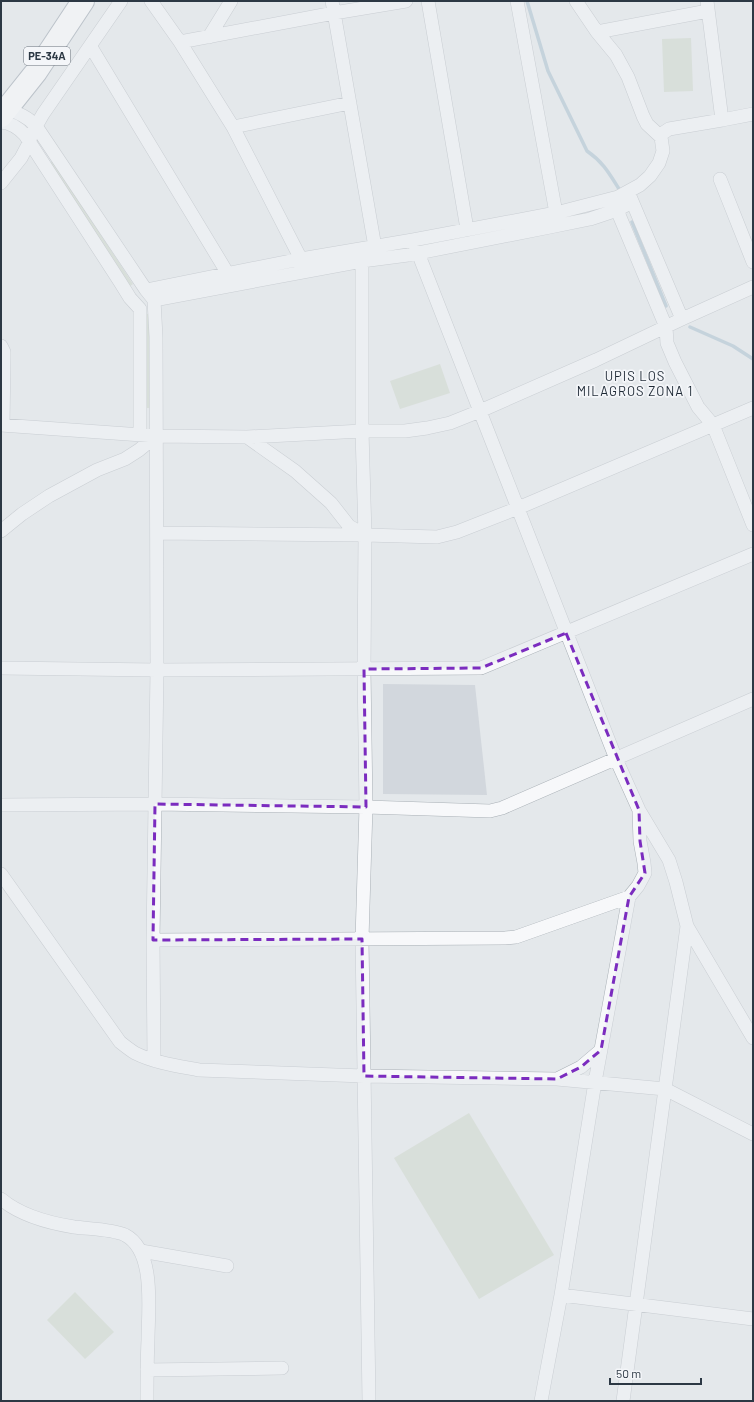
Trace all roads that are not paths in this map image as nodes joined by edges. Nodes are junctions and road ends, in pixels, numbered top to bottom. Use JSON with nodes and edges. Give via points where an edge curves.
{"nodes":[{"id":1,"x":83,"y":1,"type":"edge"},
{"id":2,"x":122,"y":1,"type":"edge"},
{"id":3,"x":151,"y":1,"type":"edge"},
{"id":4,"x":231,"y":1,"type":"edge"},
{"id":5,"x":406,"y":1,"type":"edge"},
{"id":6,"x":428,"y":1,"type":"edge"},
{"id":7,"x":517,"y":1,"type":"edge"},
{"id":8,"x":576,"y":1,"type":"edge"},
{"id":9,"x":708,"y":6,"type":"edge"},
{"id":10,"x":333,"y":7,"type":"edge"},
{"id":11,"x":598,"y":32,"type":"junction"},
{"id":12,"x":209,"y":37,"type":"junction"},
{"id":13,"x":180,"y":42,"type":"junction"},
{"id":14,"x":91,"y":47,"type":"junction"},
{"id":15,"x":350,"y":103,"type":"junction"},
{"id":16,"x":753,"y":114,"type":"edge"},
{"id":17,"x":3,"y":116,"type":"edge"},
{"id":18,"x":722,"y":120,"type":"junction"},
{"id":19,"x":36,"y":126,"type":"junction"},
{"id":20,"x":234,"y":127,"type":"junction"},
{"id":21,"x":661,"y":137,"type":"junction"},
{"id":22,"x":30,"y":141,"type":"junction"},
{"id":23,"x":720,"y":179,"type":"dead end"},
{"id":24,"x":1,"y":183,"type":"edge"},
{"id":25,"x":630,"y":197,"type":"junction"},
{"id":26,"x":617,"y":210,"type":"junction"},
{"id":27,"x":556,"y":213,"type":"junction"},
{"id":28,"x":467,"y":229,"type":"junction"},
{"id":29,"x":413,"y":240,"type":"junction"},
{"id":30,"x":375,"y":247,"type":"junction"},
{"id":31,"x":418,"y":253,"type":"junction"},
{"id":32,"x":362,"y":255,"type":"junction"},
{"id":33,"x":752,"y":255,"type":"edge"},
{"id":34,"x":301,"y":259,"type":"junction"},
{"id":35,"x":307,"y":271,"type":"junction"},
{"id":36,"x":229,"y":280,"type":"junction"},
{"id":37,"x":753,"y":287,"type":"edge"},
{"id":38,"x":150,"y":295,"type":"junction"},
{"id":39,"x":682,"y":319,"type":"junction"},
{"id":40,"x":666,"y":327,"type":"junction"},
{"id":41,"x":1,"y":346,"type":"edge"},
{"id":42,"x":753,"y":408,"type":"edge"},
{"id":43,"x":480,"y":411,"type":"junction"},
{"id":44,"x":2,"y":425,"type":"edge"},
{"id":45,"x":713,"y":425,"type":"junction"},
{"id":46,"x":362,"y":431,"type":"junction"},
{"id":47,"x":140,"y":434,"type":"junction"},
{"id":48,"x":156,"y":436,"type":"junction"},
{"id":49,"x":247,"y":437,"type":"junction"},
{"id":50,"x":518,"y":508,"type":"junction"},
{"id":51,"x":753,"y":525,"type":"edge"},
{"id":52,"x":1,"y":532,"type":"edge"},
{"id":53,"x":157,"y":533,"type":"junction"},
{"id":54,"x":365,"y":535,"type":"junction"},
{"id":55,"x":753,"y":554,"type":"edge"},
{"id":56,"x":566,"y":632,"type":"junction"},
{"id":57,"x":1,"y":668,"type":"edge"},
{"id":58,"x":364,"y":669,"type":"junction"},
{"id":59,"x":157,"y":670,"type":"junction"},
{"id":60,"x":753,"y":698,"type":"edge"},
{"id":61,"x":616,"y":759,"type":"junction"},
{"id":62,"x":155,"y":804,"type":"junction"},
{"id":63,"x":1,"y":806,"type":"edge"},
{"id":64,"x":366,"y":807,"type":"junction"},
{"id":65,"x":639,"y":810,"type":"junction"},
{"id":66,"x":1,"y":874,"type":"edge"},
{"id":67,"x":630,"y":897,"type":"junction"},
{"id":68,"x":687,"y":926,"type":"junction"},
{"id":69,"x":362,"y":939,"type":"junction"},
{"id":70,"x":153,"y":940,"type":"junction"},
{"id":71,"x":753,"y":1038,"type":"edge"},
{"id":72,"x":602,"y":1050,"type":"junction"},
{"id":73,"x":154,"y":1060,"type":"junction"},
{"id":74,"x":364,"y":1076,"type":"junction"},
{"id":75,"x":557,"y":1079,"type":"junction"},
{"id":76,"x":595,"y":1082,"type":"junction"},
{"id":77,"x":665,"y":1089,"type":"junction"},
{"id":78,"x":753,"y":1134,"type":"edge"},
{"id":79,"x":1,"y":1199,"type":"edge"},
{"id":80,"x":141,"y":1251,"type":"junction"},
{"id":81,"x":227,"y":1266,"type":"dead end"},
{"id":82,"x":561,"y":1295,"type":"junction"},
{"id":83,"x":636,"y":1304,"type":"junction"},
{"id":84,"x":753,"y":1319,"type":"edge"},
{"id":85,"x":282,"y":1368,"type":"dead end"},
{"id":86,"x":147,"y":1370,"type":"junction"},
{"id":87,"x":147,"y":1401,"type":"edge"},
{"id":88,"x":369,"y":1401,"type":"edge"},
{"id":89,"x":541,"y":1401,"type":"edge"},
{"id":90,"x":623,"y":1401,"type":"edge"}],
"edges":[{"from":1,"to":17,"type":"highway","number":"PE-34A"},
{"from":2,"to":14,"type":"street"},
{"from":3,"to":13,"type":"street"},
{"from":4,"to":12,"type":"street"},
{"from":5,"to":10,"type":"street"},
{"from":6,"to":28,"type":"street"},
{"from":7,"to":27,"type":"street"},
{"from":8,"to":11,"type":"street"},
{"from":9,"to":11,"type":"street"},
{"from":9,"to":18,"type":"street"},
{"from":10,"to":12,"type":"street"},
{"from":10,"to":15,"type":"street"},
{"from":11,"to":21,"type":"street","via":[[616,55],[628,77],[647,124]]},
{"from":12,"to":13,"type":"street"},
{"from":13,"to":20,"type":"street"},
{"from":14,"to":19,"type":"street"},
{"from":14,"to":36,"type":"street"},
{"from":15,"to":20,"type":"street"},
{"from":15,"to":30,"type":"street"},
{"from":16,"to":18,"type":"street"},
{"from":17,"to":19,"type":"street","via":[[23,116]]},
{"from":17,"to":22,"type":"street","via":[[19,128]]},
{"from":18,"to":21,"type":"street","via":[[669,129]]},
{"from":19,"to":22,"type":"street"},
{"from":19,"to":38,"type":"street"},
{"from":20,"to":34,"type":"street"},
{"from":21,"to":25,"type":"street","via":[[663,151],[659,163]]},
{"from":22,"to":24,"type":"street","via":[[21,158]]},
{"from":22,"to":47,"type":"street","via":[[130,298],[140,309]]},
{"from":23,"to":33,"type":"street"},
{"from":25,"to":26,"type":"street"},
{"from":25,"to":27,"type":"street","via":[[618,197]]},
{"from":25,"to":39,"type":"street"},
{"from":26,"to":31,"type":"street","via":[[554,227]]},
{"from":26,"to":40,"type":"street"},
{"from":27,"to":28,"type":"street"},
{"from":28,"to":29,"type":"street"},
{"from":29,"to":30,"type":"street"},
{"from":29,"to":31,"type":"street"},
{"from":30,"to":32,"type":"street"},
{"from":31,"to":32,"type":"street"},
{"from":31,"to":43,"type":"street"},
{"from":32,"to":34,"type":"street"},
{"from":32,"to":35,"type":"street"},
{"from":32,"to":46,"type":"street"},
{"from":34,"to":35,"type":"street"},
{"from":34,"to":36,"type":"street"},
{"from":35,"to":36,"type":"street"},
{"from":36,"to":38,"type":"street"},
{"from":37,"to":39,"type":"street"},
{"from":38,"to":48,"type":"street","via":[[156,337]]},
{"from":39,"to":40,"type":"street"},
{"from":40,"to":43,"type":"street"},
{"from":40,"to":45,"type":"street","via":[[667,343],[675,362],[698,407]]},
{"from":41,"to":44,"type":"street","via":[[4,352]]},
{"from":42,"to":45,"type":"street"},
{"from":43,"to":46,"type":"street","via":[[450,423],[427,428]]},
{"from":43,"to":50,"type":"street"},
{"from":44,"to":47,"type":"street"},
{"from":45,"to":50,"type":"street"},
{"from":45,"to":51,"type":"street"},
{"from":46,"to":49,"type":"street"},
{"from":46,"to":54,"type":"street"},
{"from":47,"to":48,"type":"street"},
{"from":48,"to":49,"type":"street"},
{"from":48,"to":52,"type":"street","via":[[125,459],[97,470],[49,496]]},
{"from":48,"to":53,"type":"street"},
{"from":49,"to":54,"type":"street","via":[[295,471],[331,503],[349,526]]},
{"from":50,"to":54,"type":"street","via":[[457,532],[437,537]]},
{"from":50,"to":56,"type":"street"},
{"from":53,"to":54,"type":"street"},
{"from":53,"to":59,"type":"street"},
{"from":54,"to":58,"type":"street"},
{"from":55,"to":56,"type":"street"},
{"from":56,"to":58,"type":"street","via":[[481,668]]},
{"from":56,"to":61,"type":"street"},
{"from":57,"to":59,"type":"street"},
{"from":58,"to":59,"type":"street"},
{"from":58,"to":64,"type":"street"},
{"from":59,"to":62,"type":"street"},
{"from":60,"to":61,"type":"street"},
{"from":61,"to":64,"type":"street","via":[[490,811]]},
{"from":61,"to":65,"type":"street"},
{"from":62,"to":63,"type":"street"},
{"from":62,"to":64,"type":"street"},
{"from":62,"to":70,"type":"street"},
{"from":64,"to":69,"type":"street"},
{"from":65,"to":67,"type":"street","via":[[645,873]]},
{"from":65,"to":68,"type":"street","via":[[669,860]]},
{"from":66,"to":73,"type":"street","via":[[120,1042],[135,1053]]},
{"from":67,"to":69,"type":"street","via":[[505,938]]},
{"from":67,"to":72,"type":"street"},
{"from":68,"to":71,"type":"street"},
{"from":68,"to":77,"type":"street"},
{"from":69,"to":70,"type":"street"},
{"from":69,"to":74,"type":"street"},
{"from":70,"to":73,"type":"street"},
{"from":72,"to":75,"type":"street","via":[[581,1067]]},
{"from":72,"to":76,"type":"street"},
{"from":73,"to":74,"type":"street","via":[[199,1070]]},
{"from":74,"to":75,"type":"street"},
{"from":74,"to":88,"type":"street"},
{"from":75,"to":76,"type":"street"},
{"from":76,"to":77,"type":"street"},
{"from":76,"to":82,"type":"street"},
{"from":77,"to":78,"type":"street"},
{"from":77,"to":83,"type":"street"},
{"from":79,"to":80,"type":"street","via":[[28,1215],[56,1224],[126,1235]]},
{"from":80,"to":81,"type":"street"},
{"from":80,"to":86,"type":"street","via":[[149,1292]]},
{"from":82,"to":83,"type":"street"},
{"from":82,"to":89,"type":"street"},
{"from":83,"to":84,"type":"street"},
{"from":83,"to":90,"type":"street"},
{"from":85,"to":86,"type":"street"},
{"from":86,"to":87,"type":"street"}]}
